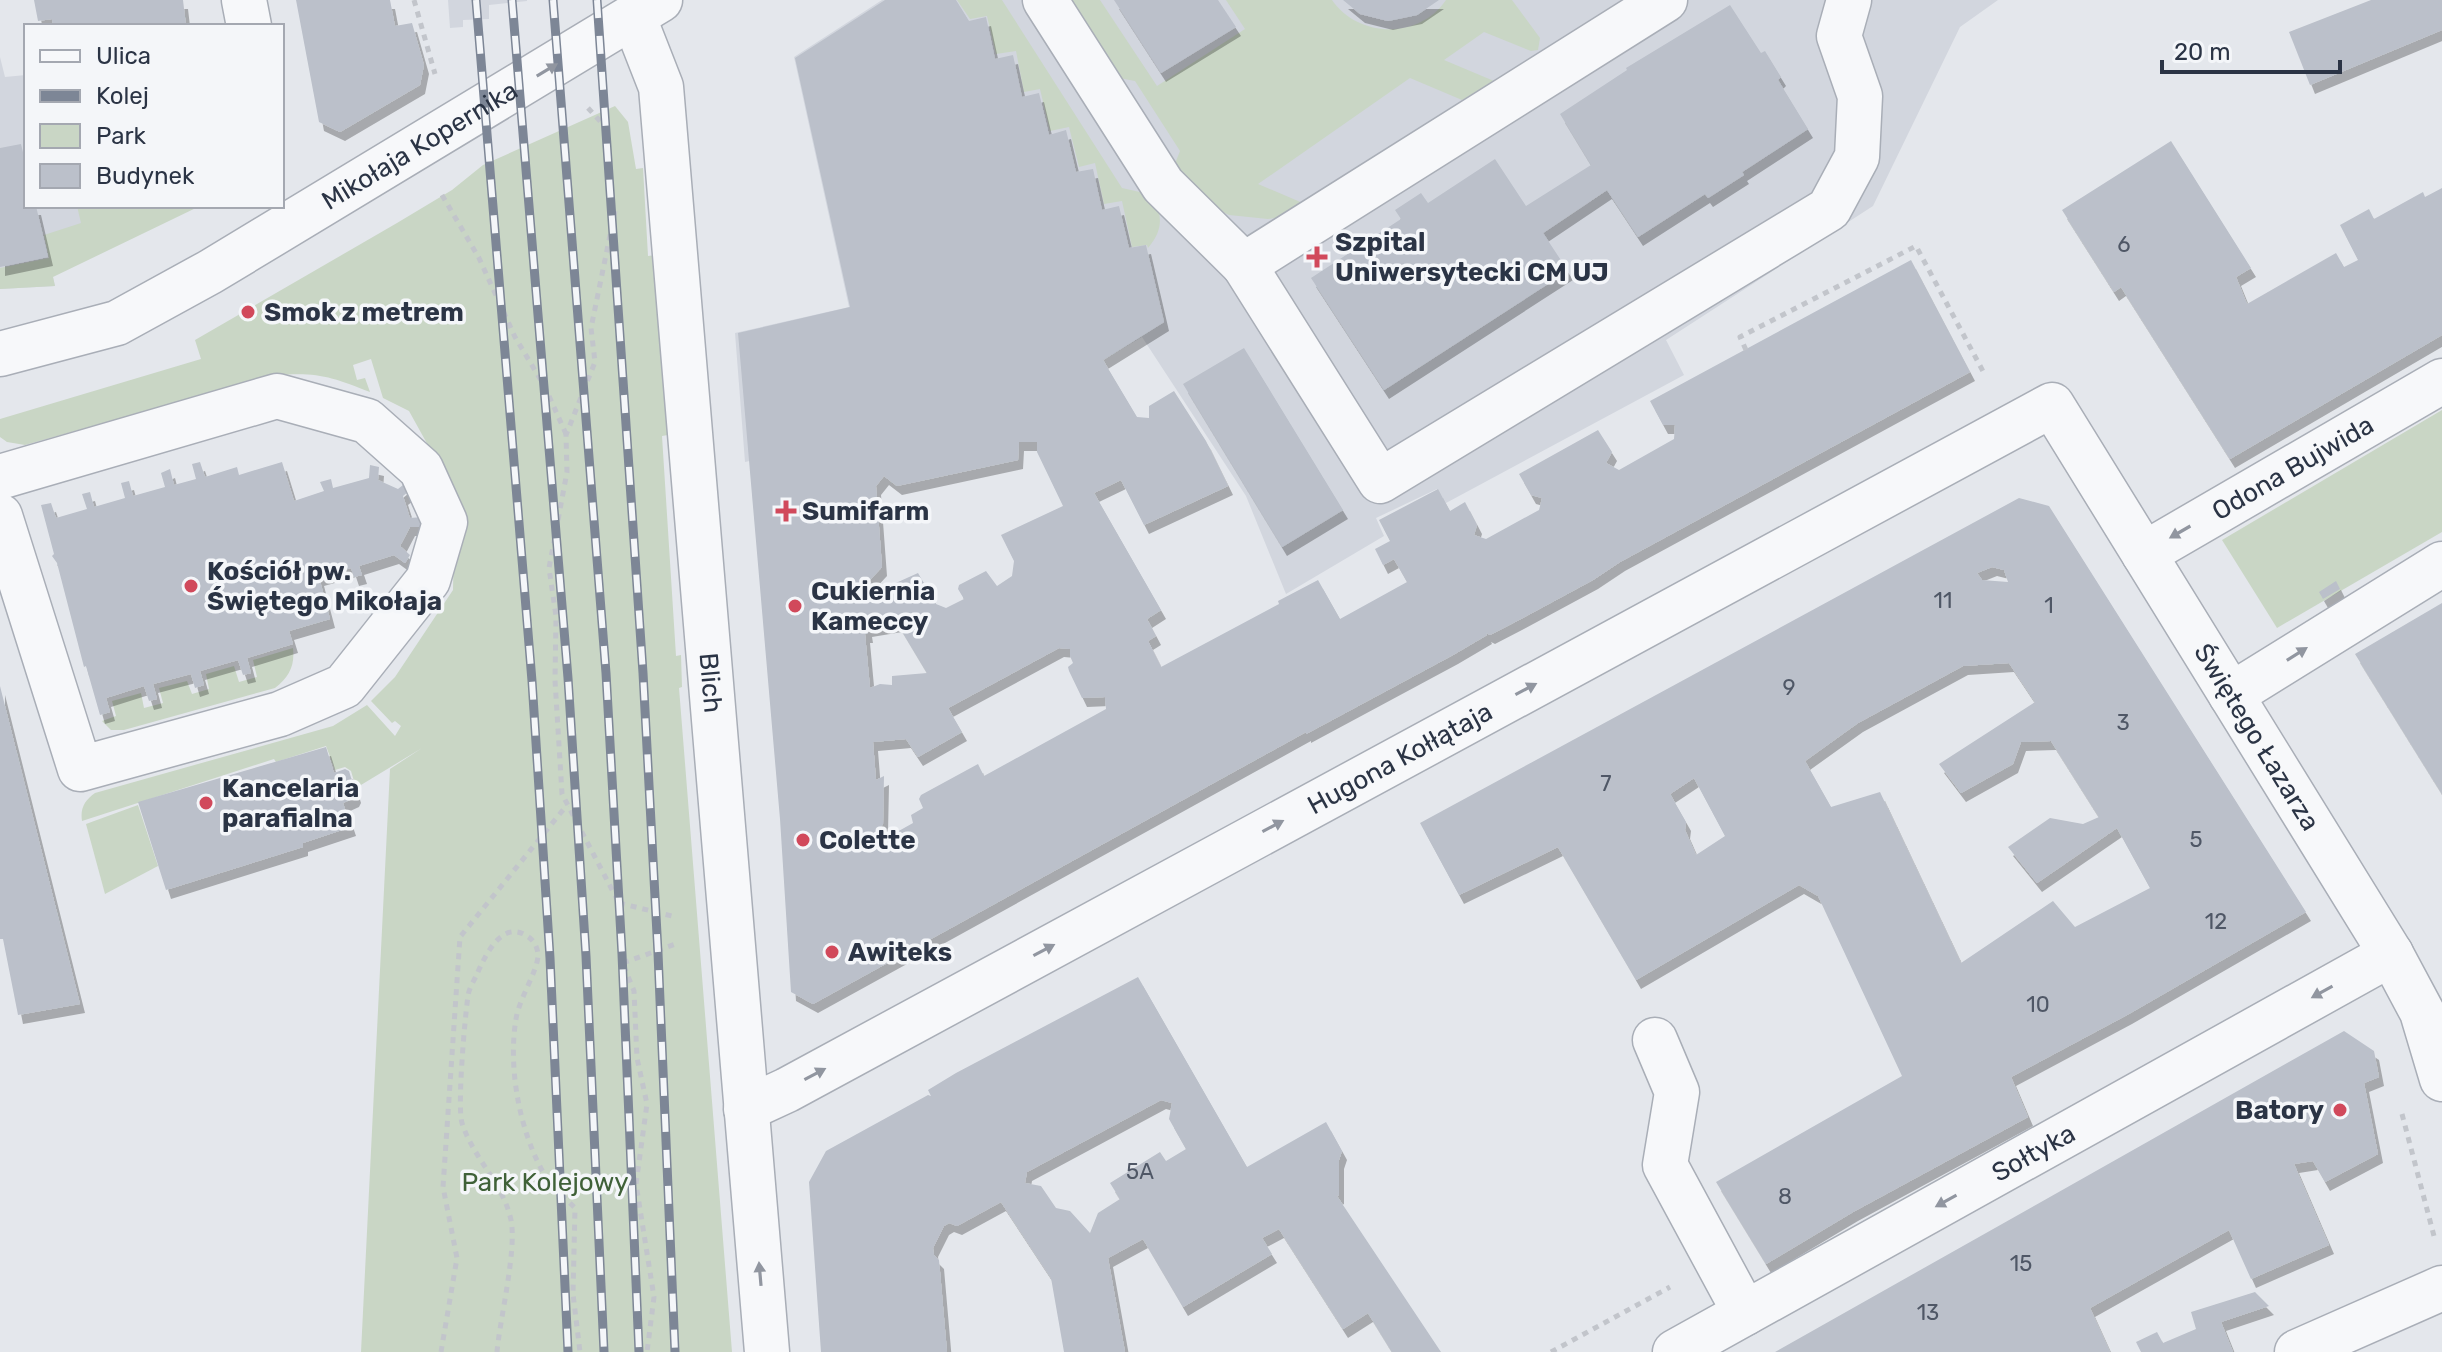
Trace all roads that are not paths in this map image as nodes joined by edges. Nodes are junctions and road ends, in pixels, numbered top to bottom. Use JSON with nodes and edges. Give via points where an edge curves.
{"nodes":[{"id":1,"x":244,"y":0,"type":"edge"},
{"id":2,"x":1045,"y":0,"type":"edge"},
{"id":3,"x":1665,"y":0,"type":"edge"},
{"id":4,"x":1849,"y":0,"type":"edge"},
{"id":5,"x":647,"y":9,"type":"edge"},
{"id":6,"x":249,"y":24,"type":"edge"},
{"id":7,"x":285,"y":214,"type":"edge"},
{"id":8,"x":1244,"y":265,"type":"junction"},
{"id":9,"x":0,"y":354,"type":"edge"},
{"id":10,"x":2442,"y":381,"type":"edge"},
{"id":11,"x":2052,"y":405,"type":"joint"},
{"id":12,"x":0,"y":477,"type":"edge"},
{"id":13,"x":0,"y":516,"type":"edge"},
{"id":14,"x":2144,"y":554,"type":"junction"},
{"id":15,"x":2442,"y":564,"type":"edge"},
{"id":16,"x":2231,"y":695,"type":"junction"},
{"id":17,"x":2391,"y":954,"type":"junction"},
{"id":18,"x":2432,"y":1010,"type":"edge"},
{"id":19,"x":1655,"y":1040,"type":"dead end"},
{"id":20,"x":2442,"y":1079,"type":"edge"},
{"id":21,"x":746,"y":1109,"type":"junction"},
{"id":22,"x":2440,"y":1270,"type":"edge"},
{"id":23,"x":1745,"y":1313,"type":"junction"},
{"id":24,"x":767,"y":1352,"type":"edge"},
{"id":25,"x":1675,"y":1352,"type":"edge"},
{"id":26,"x":2297,"y":1352,"type":"edge"}],
"edges":[{"from":1,"to":6,"type":"street"},
{"from":2,"to":8,"type":"street","via":[[1163,185]]},
{"from":3,"to":8,"type":"street"},
{"from":4,"to":8,"type":"street","via":[[1839,36],[1860,96],[1857,157],[1829,209],[1380,481]]},
{"from":7,"to":5,"type":"street","name":"Mikołaja Kopernika","one_way":true},
{"from":5,"to":21,"type":"street","name":"Blich","via":[[661,87]]},
{"from":7,"to":9,"type":"street","name":"Mikołaja Kopernika","via":[[210,272],[117,323]]},
{"from":10,"to":14,"type":"street","name":"Odona Bujwida","one_way":true},
{"from":11,"to":14,"type":"street","name":"Świętego Łazarza"},
{"from":21,"to":11,"type":"street","name":"Hugona Kołłątaja","one_way":true},
{"from":12,"to":13,"type":"street","via":[[277,396],[367,421],[421,469],[445,522],[428,580],[344,686],[280,714],[80,769]]},
{"from":14,"to":16,"type":"street","name":"Świętego Łazarza"},
{"from":16,"to":15,"type":"street","one_way":true},
{"from":16,"to":17,"type":"street","name":"Świętego Łazarza"},
{"from":17,"to":18,"type":"street","name":"Świętego Łazarza"},
{"from":17,"to":23,"type":"street","name":"Sołtyka","one_way":true},
{"from":18,"to":20,"type":"street","name":"Świętego Łazarza"},
{"from":19,"to":23,"type":"street","via":[[1677,1092],[1665,1165]]},
{"from":24,"to":21,"type":"street","name":"Blich","one_way":true},
{"from":22,"to":26,"type":"street"},
{"from":23,"to":25,"type":"street","name":"Sołtyka"}]}
